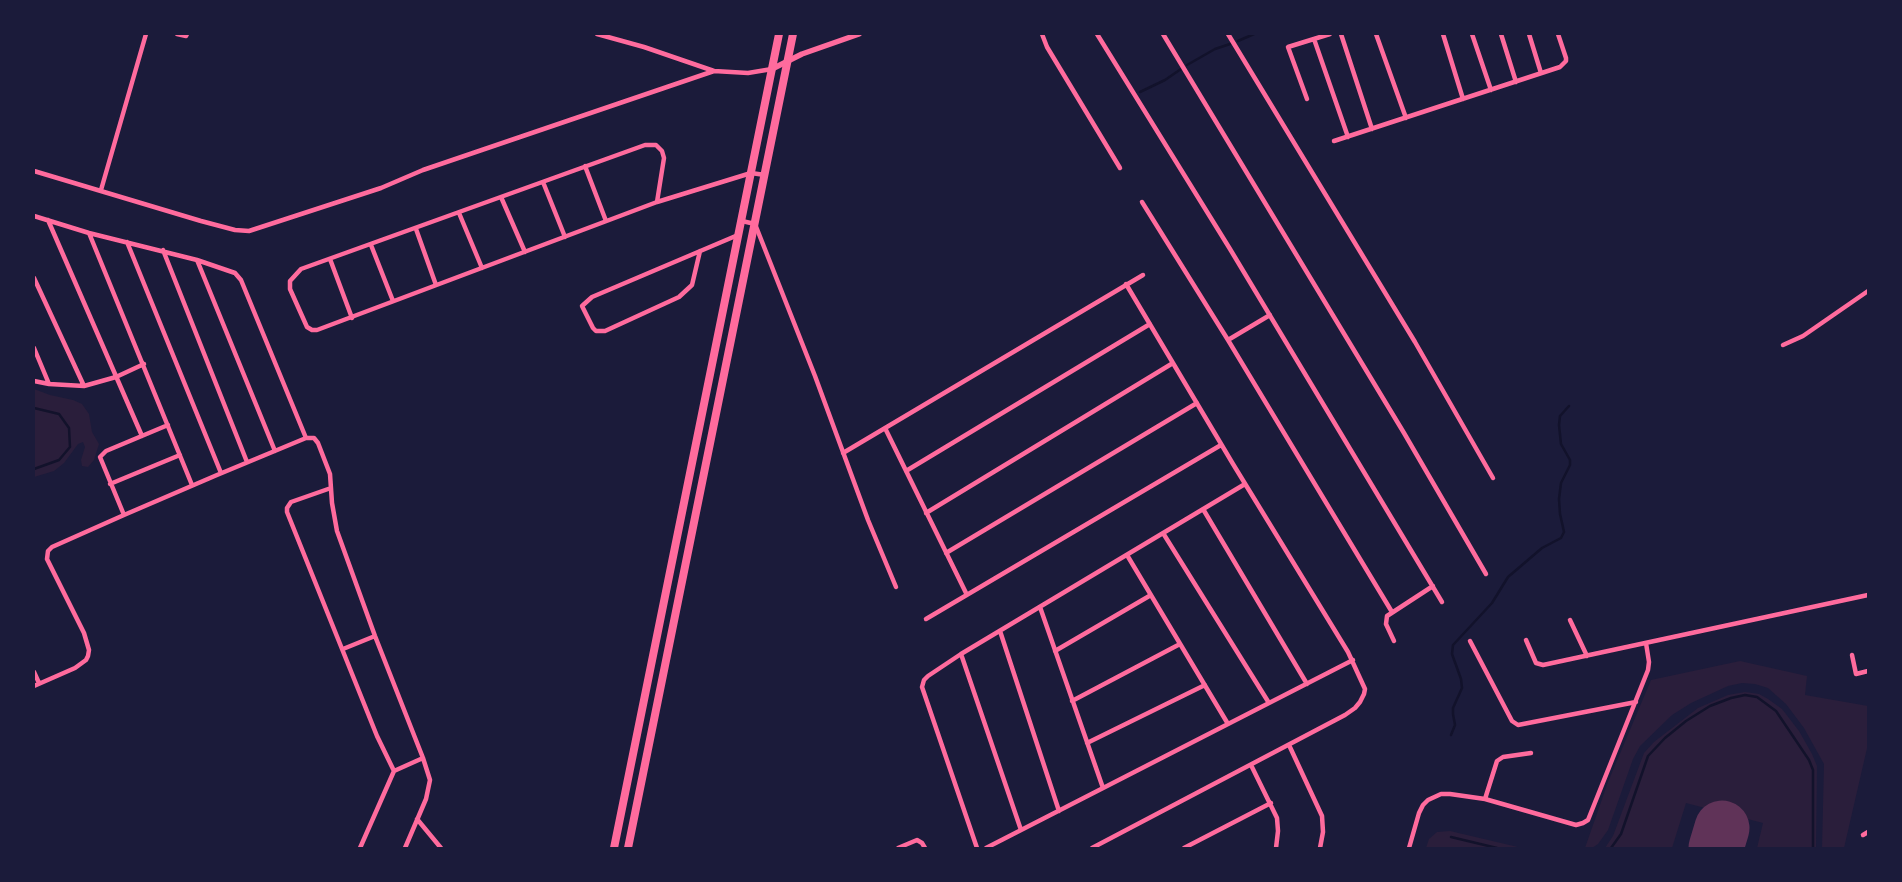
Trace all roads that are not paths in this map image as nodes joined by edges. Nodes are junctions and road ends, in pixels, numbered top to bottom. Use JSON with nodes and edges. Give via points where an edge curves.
{"nodes":[{"id":1,"x":146,"y":34,"type":"edge"},
{"id":2,"x":177,"y":34,"type":"edge"},
{"id":3,"x":187,"y":34,"type":"edge"},
{"id":4,"x":597,"y":34,"type":"edge"},
{"id":5,"x":779,"y":34,"type":"edge"},
{"id":6,"x":793,"y":34,"type":"edge"},
{"id":7,"x":859,"y":34,"type":"edge"},
{"id":8,"x":1042,"y":34,"type":"edge"},
{"id":9,"x":1097,"y":34,"type":"edge"},
{"id":10,"x":1164,"y":34,"type":"edge"},
{"id":11,"x":1228,"y":34,"type":"edge"},
{"id":12,"x":1330,"y":34,"type":"edge"},
{"id":13,"x":1341,"y":34,"type":"edge"},
{"id":14,"x":1376,"y":34,"type":"edge"},
{"id":15,"x":1443,"y":34,"type":"edge"},
{"id":16,"x":1472,"y":34,"type":"edge"},
{"id":17,"x":1500,"y":34,"type":"edge"},
{"id":18,"x":1529,"y":34,"type":"edge"},
{"id":19,"x":1558,"y":34,"type":"edge"},
{"id":20,"x":1314,"y":39,"type":"junction"},
{"id":21,"x":788,"y":61,"type":"junction"},
{"id":22,"x":772,"y":69,"type":"junction"},
{"id":23,"x":714,"y":71,"type":"junction"},
{"id":24,"x":1540,"y":73,"type":"junction"},
{"id":25,"x":1516,"y":82,"type":"junction"},
{"id":26,"x":1491,"y":90,"type":"junction"},
{"id":27,"x":1307,"y":99,"type":"dead end"},
{"id":28,"x":1463,"y":99,"type":"junction"},
{"id":29,"x":1406,"y":118,"type":"junction"},
{"id":30,"x":1372,"y":129,"type":"junction"},
{"id":31,"x":1348,"y":137,"type":"junction"},
{"id":32,"x":1334,"y":141,"type":"dead end"},
{"id":33,"x":585,"y":166,"type":"junction"},
{"id":34,"x":1120,"y":168,"type":"dead end"},
{"id":35,"x":34,"y":171,"type":"edge"},
{"id":36,"x":751,"y":173,"type":"junction"},
{"id":37,"x":765,"y":175,"type":"junction"},
{"id":38,"x":543,"y":182,"type":"junction"},
{"id":39,"x":101,"y":190,"type":"junction"},
{"id":40,"x":501,"y":197,"type":"junction"},
{"id":41,"x":657,"y":202,"type":"junction"},
{"id":42,"x":1142,"y":202,"type":"dead end"},
{"id":43,"x":459,"y":213,"type":"junction"},
{"id":44,"x":34,"y":216,"type":"edge"},
{"id":45,"x":48,"y":220,"type":"junction"},
{"id":46,"x":742,"y":220,"type":"junction"},
{"id":47,"x":606,"y":221,"type":"junction"},
{"id":48,"x":755,"y":224,"type":"junction"},
{"id":49,"x":416,"y":229,"type":"junction"},
{"id":50,"x":89,"y":233,"type":"junction"},
{"id":51,"x":739,"y":234,"type":"junction"},
{"id":52,"x":565,"y":237,"type":"junction"},
{"id":53,"x":127,"y":242,"type":"junction"},
{"id":54,"x":371,"y":245,"type":"junction"},
{"id":55,"x":163,"y":250,"type":"junction"},
{"id":56,"x":700,"y":251,"type":"junction"},
{"id":57,"x":525,"y":252,"type":"junction"},
{"id":58,"x":330,"y":259,"type":"junction"},
{"id":59,"x":197,"y":260,"type":"junction"},
{"id":60,"x":482,"y":268,"type":"junction"},
{"id":61,"x":1143,"y":275,"type":"dead end"},
{"id":62,"x":34,"y":278,"type":"edge"},
{"id":63,"x":1126,"y":284,"type":"junction"},
{"id":64,"x":436,"y":285,"type":"junction"},
{"id":65,"x":1868,"y":291,"type":"edge"},
{"id":66,"x":393,"y":301,"type":"junction"},
{"id":67,"x":1270,"y":315,"type":"junction"},
{"id":68,"x":352,"y":318,"type":"junction"},
{"id":69,"x":1150,"y":324,"type":"junction"},
{"id":70,"x":1228,"y":340,"type":"junction"},
{"id":71,"x":1783,"y":345,"type":"dead end"},
{"id":72,"x":34,"y":348,"type":"edge"},
{"id":73,"x":144,"y":364,"type":"junction"},
{"id":74,"x":1173,"y":364,"type":"junction"},
{"id":75,"x":116,"y":377,"type":"junction"},
{"id":76,"x":34,"y":381,"type":"edge"},
{"id":77,"x":49,"y":384,"type":"junction"},
{"id":78,"x":84,"y":386,"type":"junction"},
{"id":79,"x":1197,"y":403,"type":"junction"},
{"id":80,"x":168,"y":425,"type":"junction"},
{"id":81,"x":885,"y":428,"type":"junction"},
{"id":82,"x":142,"y":436,"type":"junction"},
{"id":83,"x":306,"y":438,"type":"junction"},
{"id":84,"x":1221,"y":444,"type":"junction"},
{"id":85,"x":275,"y":451,"type":"junction"},
{"id":86,"x":843,"y":453,"type":"junction"},
{"id":87,"x":180,"y":455,"type":"junction"},
{"id":88,"x":247,"y":462,"type":"junction"},
{"id":89,"x":906,"y":471,"type":"junction"},
{"id":90,"x":221,"y":473,"type":"junction"},
{"id":91,"x":1493,"y":478,"type":"dead end"},
{"id":92,"x":110,"y":484,"type":"junction"},
{"id":93,"x":1245,"y":484,"type":"junction"},
{"id":94,"x":192,"y":485,"type":"junction"},
{"id":95,"x":331,"y":488,"type":"junction"},
{"id":96,"x":1203,"y":509,"type":"junction"},
{"id":97,"x":926,"y":513,"type":"junction"},
{"id":98,"x":124,"y":515,"type":"junction"},
{"id":99,"x":1162,"y":533,"type":"junction"},
{"id":100,"x":946,"y":553,"type":"junction"},
{"id":101,"x":1127,"y":555,"type":"junction"},
{"id":102,"x":1486,"y":574,"type":"dead end"},
{"id":103,"x":1433,"y":586,"type":"junction"},
{"id":104,"x":896,"y":587,"type":"dead end"},
{"id":105,"x":1868,"y":594,"type":"edge"},
{"id":106,"x":966,"y":595,"type":"junction"},
{"id":107,"x":1151,"y":595,"type":"junction"},
{"id":108,"x":1442,"y":602,"type":"dead end"},
{"id":109,"x":1040,"y":608,"type":"junction"},
{"id":110,"x":1392,"y":612,"type":"junction"},
{"id":111,"x":926,"y":620,"type":"dead end"},
{"id":112,"x":1570,"y":620,"type":"dead end"},
{"id":113,"x":1000,"y":631,"type":"junction"},
{"id":114,"x":375,"y":636,"type":"junction"},
{"id":115,"x":1526,"y":640,"type":"dead end"},
{"id":116,"x":1394,"y":641,"type":"dead end"},
{"id":117,"x":1470,"y":641,"type":"dead end"},
{"id":118,"x":1180,"y":644,"type":"junction"},
{"id":119,"x":1646,"y":644,"type":"junction"},
{"id":120,"x":343,"y":650,"type":"junction"},
{"id":121,"x":1055,"y":651,"type":"junction"},
{"id":122,"x":961,"y":654,"type":"junction"},
{"id":123,"x":1852,"y":655,"type":"dead end"},
{"id":124,"x":1587,"y":656,"type":"junction"},
{"id":125,"x":1353,"y":660,"type":"junction"},
{"id":126,"x":1868,"y":671,"type":"edge"},
{"id":127,"x":34,"y":672,"type":"edge"},
{"id":128,"x":39,"y":683,"type":"junction"},
{"id":129,"x":1307,"y":684,"type":"junction"},
{"id":130,"x":1205,"y":685,"type":"junction"},
{"id":131,"x":34,"y":686,"type":"edge"},
{"id":132,"x":1072,"y":701,"type":"junction"},
{"id":133,"x":1636,"y":702,"type":"junction"},
{"id":134,"x":1269,"y":703,"type":"junction"},
{"id":135,"x":1228,"y":724,"type":"junction"},
{"id":136,"x":1087,"y":744,"type":"junction"},
{"id":137,"x":1289,"y":745,"type":"junction"},
{"id":138,"x":1531,"y":754,"type":"dead end"},
{"id":139,"x":424,"y":758,"type":"junction"},
{"id":140,"x":1251,"y":765,"type":"junction"},
{"id":141,"x":394,"y":772,"type":"junction"},
{"id":142,"x":1103,"y":788,"type":"junction"},
{"id":143,"x":1485,"y":799,"type":"junction"},
{"id":144,"x":1271,"y":803,"type":"junction"},
{"id":145,"x":1059,"y":811,"type":"junction"},
{"id":146,"x":417,"y":819,"type":"junction"},
{"id":147,"x":1022,"y":830,"type":"junction"},
{"id":148,"x":1868,"y":832,"type":"edge"},
{"id":149,"x":1863,"y":836,"type":"dead end"},
{"id":150,"x":360,"y":848,"type":"edge"},
{"id":151,"x":405,"y":848,"type":"edge"},
{"id":152,"x":441,"y":848,"type":"edge"},
{"id":153,"x":614,"y":848,"type":"edge"},
{"id":154,"x":628,"y":848,"type":"edge"},
{"id":155,"x":898,"y":848,"type":"edge"},
{"id":156,"x":925,"y":848,"type":"edge"},
{"id":157,"x":977,"y":848,"type":"edge"},
{"id":158,"x":986,"y":848,"type":"edge"},
{"id":159,"x":1092,"y":848,"type":"edge"},
{"id":160,"x":1184,"y":848,"type":"edge"},
{"id":161,"x":1276,"y":848,"type":"edge"},
{"id":162,"x":1320,"y":848,"type":"edge"},
{"id":163,"x":1409,"y":848,"type":"edge"}],
"edges":[{"from":1,"to":39,"type":"street"},
{"from":2,"to":3,"type":"street"},
{"from":4,"to":23,"type":"street"},
{"from":5,"to":22,"type":"highway"},
{"from":6,"to":21,"type":"highway"},
{"from":7,"to":21,"type":"street"},
{"from":8,"to":34,"type":"street"},
{"from":9,"to":67,"type":"street"},
{"from":10,"to":102,"type":"street"},
{"from":11,"to":91,"type":"street"},
{"from":12,"to":20,"type":"street"},
{"from":13,"to":30,"type":"street"},
{"from":14,"to":29,"type":"street"},
{"from":15,"to":28,"type":"street"},
{"from":16,"to":26,"type":"street"},
{"from":17,"to":25,"type":"street"},
{"from":18,"to":24,"type":"street"},
{"from":19,"to":24,"type":"street","via":[[1566,62]]},
{"from":20,"to":27,"type":"street","via":[[1288,47]]},
{"from":20,"to":31,"type":"street"},
{"from":21,"to":22,"type":"street"},
{"from":21,"to":37,"type":"highway"},
{"from":22,"to":23,"type":"street","via":[[748,73]]},
{"from":22,"to":36,"type":"highway"},
{"from":23,"to":39,"type":"street","via":[[430,168],[381,188],[249,230],[235,230],[201,221]]},
{"from":24,"to":25,"type":"street"},
{"from":25,"to":26,"type":"street"},
{"from":26,"to":28,"type":"street"},
{"from":28,"to":29,"type":"street"},
{"from":29,"to":30,"type":"street"},
{"from":30,"to":31,"type":"street"},
{"from":31,"to":32,"type":"street"},
{"from":33,"to":38,"type":"street"},
{"from":33,"to":41,"type":"street","via":[[645,145],[656,145],[664,158]]},
{"from":33,"to":47,"type":"street"},
{"from":35,"to":39,"type":"street"},
{"from":36,"to":37,"type":"street"},
{"from":36,"to":41,"type":"street"},
{"from":36,"to":46,"type":"highway"},
{"from":37,"to":48,"type":"highway"},
{"from":38,"to":40,"type":"street"},
{"from":38,"to":52,"type":"street"},
{"from":40,"to":43,"type":"street"},
{"from":40,"to":57,"type":"street"},
{"from":41,"to":47,"type":"street"},
{"from":42,"to":70,"type":"street"},
{"from":43,"to":49,"type":"street"},
{"from":43,"to":60,"type":"street"},
{"from":44,"to":45,"type":"street"},
{"from":45,"to":50,"type":"street"},
{"from":45,"to":75,"type":"street"},
{"from":46,"to":48,"type":"street"},
{"from":46,"to":51,"type":"highway"},
{"from":47,"to":52,"type":"street"},
{"from":48,"to":86,"type":"street"},
{"from":48,"to":154,"type":"highway"},
{"from":49,"to":54,"type":"street"},
{"from":49,"to":64,"type":"street"},
{"from":50,"to":53,"type":"street"},
{"from":50,"to":73,"type":"street"},
{"from":51,"to":56,"type":"street"},
{"from":51,"to":153,"type":"highway"},
{"from":52,"to":57,"type":"street"},
{"from":53,"to":55,"type":"street"},
{"from":53,"to":90,"type":"street"},
{"from":54,"to":58,"type":"street"},
{"from":54,"to":66,"type":"street"},
{"from":55,"to":59,"type":"street"},
{"from":55,"to":88,"type":"street"},
{"from":56,"to":56,"type":"street","via":[[588,300],[582,306],[593,328],[605,331],[679,297],[692,285]]},
{"from":57,"to":60,"type":"street"},
{"from":58,"to":68,"type":"street"},
{"from":58,"to":68,"type":"street","via":[[301,269],[290,281],[290,290],[307,327],[312,330]]},
{"from":59,"to":83,"type":"street","via":[[231,270],[241,280]]},
{"from":59,"to":85,"type":"street"},
{"from":60,"to":64,"type":"street"},
{"from":61,"to":63,"type":"street"},
{"from":62,"to":78,"type":"street"},
{"from":63,"to":69,"type":"street"},
{"from":63,"to":81,"type":"street"},
{"from":64,"to":66,"type":"street"},
{"from":65,"to":71,"type":"street","via":[[1803,336]]},
{"from":66,"to":68,"type":"street"},
{"from":67,"to":70,"type":"street"},
{"from":67,"to":103,"type":"street"},
{"from":69,"to":74,"type":"street"},
{"from":69,"to":89,"type":"street"},
{"from":70,"to":110,"type":"street"},
{"from":72,"to":77,"type":"street"},
{"from":73,"to":75,"type":"street"},
{"from":73,"to":80,"type":"street"},
{"from":74,"to":79,"type":"street"},
{"from":74,"to":97,"type":"street"},
{"from":75,"to":78,"type":"street"},
{"from":75,"to":82,"type":"street"},
{"from":76,"to":77,"type":"street"},
{"from":77,"to":78,"type":"street"},
{"from":79,"to":84,"type":"street"},
{"from":79,"to":100,"type":"street"},
{"from":80,"to":82,"type":"street"},
{"from":80,"to":87,"type":"street"},
{"from":81,"to":86,"type":"street"},
{"from":81,"to":89,"type":"street"},
{"from":82,"to":92,"type":"street","via":[[102,454],[100,461]]},
{"from":83,"to":85,"type":"street"},
{"from":83,"to":95,"type":"street","via":[[314,438],[327,461]]},
{"from":84,"to":93,"type":"street"},
{"from":84,"to":106,"type":"street"},
{"from":85,"to":88,"type":"street"},
{"from":86,"to":104,"type":"street"},
{"from":87,"to":92,"type":"street"},
{"from":87,"to":94,"type":"street"},
{"from":88,"to":90,"type":"street"},
{"from":89,"to":97,"type":"street"},
{"from":90,"to":94,"type":"street"},
{"from":92,"to":98,"type":"street"},
{"from":93,"to":96,"type":"street"},
{"from":93,"to":125,"type":"street"},
{"from":94,"to":98,"type":"street"},
{"from":95,"to":114,"type":"street","via":[[337,531]]},
{"from":95,"to":120,"type":"street","via":[[294,500],[288,505],[287,512]]},
{"from":96,"to":99,"type":"street"},
{"from":96,"to":129,"type":"street"},
{"from":97,"to":100,"type":"street"},
{"from":98,"to":128,"type":"street","via":[[48,551],[47,559],[84,633],[89,650],[82,664]]},
{"from":99,"to":101,"type":"street"},
{"from":99,"to":134,"type":"street"},
{"from":100,"to":106,"type":"street"},
{"from":101,"to":107,"type":"street"},
{"from":101,"to":109,"type":"street"},
{"from":103,"to":108,"type":"street"},
{"from":103,"to":110,"type":"street"},
{"from":105,"to":119,"type":"street"},
{"from":106,"to":111,"type":"street"},
{"from":107,"to":118,"type":"street"},
{"from":107,"to":121,"type":"street"},
{"from":109,"to":113,"type":"street"},
{"from":109,"to":121,"type":"street"},
{"from":110,"to":116,"type":"street","via":[[1386,624]]},
{"from":112,"to":124,"type":"street"},
{"from":113,"to":122,"type":"street"},
{"from":113,"to":145,"type":"street"},
{"from":114,"to":120,"type":"street"},
{"from":114,"to":139,"type":"street"},
{"from":115,"to":124,"type":"street","via":[[1539,665]]},
{"from":117,"to":133,"type":"street","via":[[1512,721],[1518,725]]},
{"from":118,"to":130,"type":"street"},
{"from":118,"to":132,"type":"street"},
{"from":119,"to":124,"type":"street"},
{"from":119,"to":133,"type":"street","via":[[1648,670]]},
{"from":120,"to":141,"type":"street"},
{"from":121,"to":132,"type":"street"},
{"from":122,"to":147,"type":"street"},
{"from":122,"to":157,"type":"street","via":[[928,676],[922,687]]},
{"from":123,"to":126,"type":"street","via":[[1856,674]]},
{"from":125,"to":129,"type":"street"},
{"from":125,"to":137,"type":"street","via":[[1365,688],[1360,702],[1344,715]]},
{"from":127,"to":128,"type":"street"},
{"from":128,"to":131,"type":"street"},
{"from":129,"to":134,"type":"street"},
{"from":130,"to":135,"type":"street"},
{"from":130,"to":136,"type":"street"},
{"from":132,"to":136,"type":"street"},
{"from":133,"to":143,"type":"street","via":[[1592,812],[1583,824],[1576,825]]},
{"from":134,"to":135,"type":"street"},
{"from":135,"to":142,"type":"street"},
{"from":136,"to":142,"type":"street"},
{"from":137,"to":140,"type":"street"},
{"from":137,"to":162,"type":"street","via":[[1322,816]]},
{"from":138,"to":143,"type":"street","via":[[1503,757],[1497,761]]},
{"from":139,"to":141,"type":"street"},
{"from":139,"to":146,"type":"street","via":[[430,788]]},
{"from":140,"to":144,"type":"street"},
{"from":140,"to":159,"type":"street"},
{"from":141,"to":150,"type":"street"},
{"from":142,"to":145,"type":"street"},
{"from":143,"to":163,"type":"street","via":[[1441,794],[1428,800],[1419,813]]},
{"from":144,"to":160,"type":"street"},
{"from":144,"to":161,"type":"street","via":[[1279,825]]},
{"from":145,"to":147,"type":"street"},
{"from":146,"to":151,"type":"street"},
{"from":146,"to":152,"type":"street"},
{"from":147,"to":158,"type":"street"},
{"from":148,"to":149,"type":"street"},
{"from":155,"to":156,"type":"street","via":[[914,840],[920,841]]}]}
